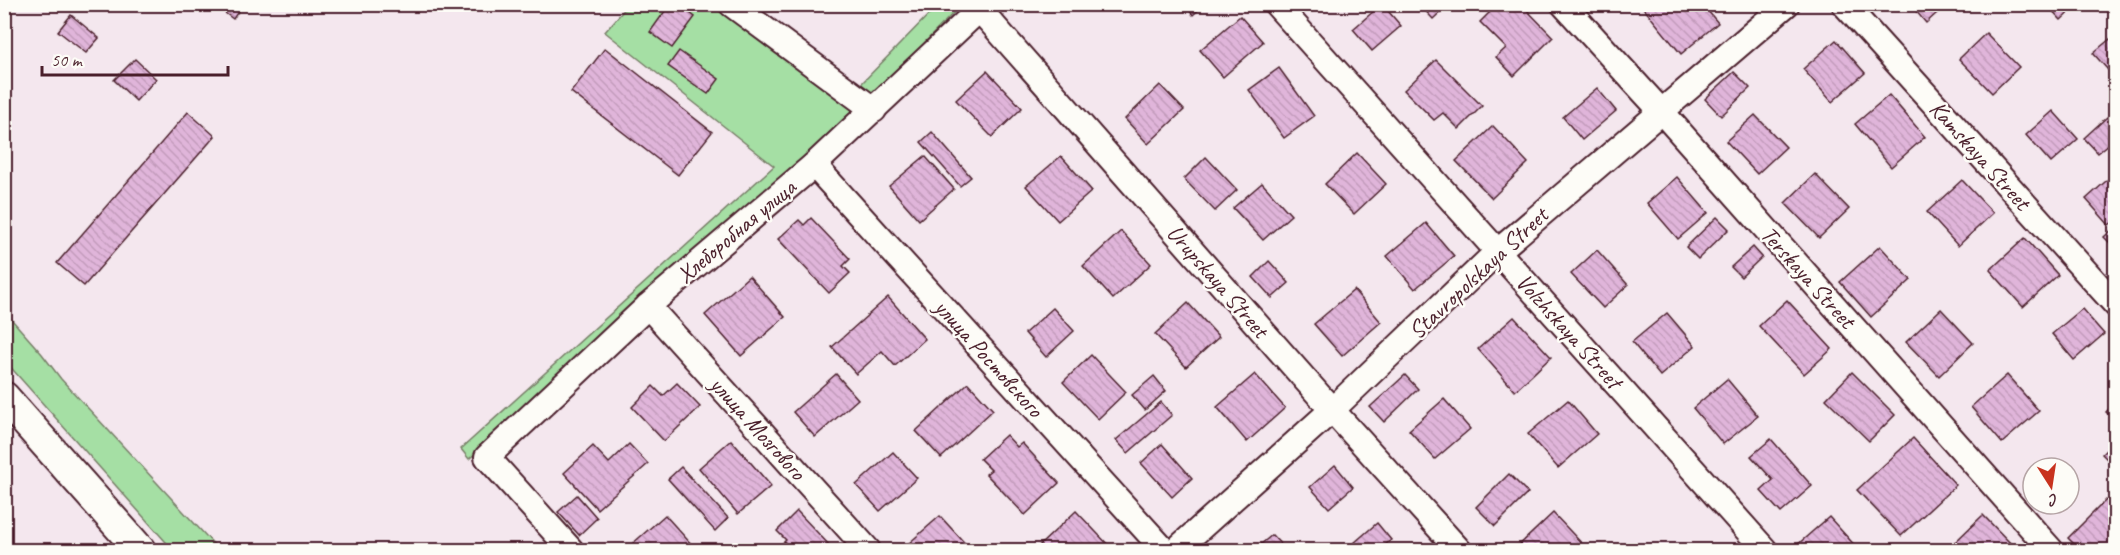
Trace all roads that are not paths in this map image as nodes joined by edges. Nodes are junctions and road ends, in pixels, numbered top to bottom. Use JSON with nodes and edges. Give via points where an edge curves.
{"nodes":[{"id":1,"x":731,"y":4,"type":"edge"},
{"id":2,"x":1276,"y":4,"type":"edge"},
{"id":3,"x":1563,"y":4,"type":"edge"},
{"id":4,"x":1787,"y":4,"type":"edge"},
{"id":5,"x":1844,"y":4,"type":"edge"},
{"id":6,"x":983,"y":7,"type":"edge"},
{"id":7,"x":874,"y":110,"type":"junction"},
{"id":8,"x":1662,"y":112,"type":"junction"},
{"id":9,"x":814,"y":165,"type":"junction"},
{"id":10,"x":1497,"y":252,"type":"junction"},
{"id":11,"x":2115,"y":305,"type":"edge"},
{"id":12,"x":648,"y":306,"type":"junction"},
{"id":13,"x":1332,"y":410,"type":"junction"},
{"id":14,"x":9,"y":413,"type":"edge"},
{"id":15,"x":140,"y":550,"type":"edge"},
{"id":16,"x":571,"y":550,"type":"edge"},
{"id":17,"x":868,"y":550,"type":"edge"},
{"id":18,"x":1164,"y":550,"type":"edge"},
{"id":19,"x":1176,"y":550,"type":"edge"},
{"id":20,"x":1459,"y":550,"type":"edge"},
{"id":21,"x":1765,"y":550,"type":"edge"},
{"id":22,"x":2051,"y":550,"type":"edge"}],
"edges":[{"from":1,"to":7,"type":"street"},
{"from":2,"to":10,"type":"street","name":"Volzhskaya Street"},
{"from":3,"to":8,"type":"street","name":"Terskaya Street"},
{"from":4,"to":8,"type":"street","name":"Stavropolskaya Street"},
{"from":5,"to":11,"type":"street","name":"Kamskaya Street"},
{"from":6,"to":7,"type":"street","name":"Хлеборобная улица"},
{"from":6,"to":13,"type":"street","name":"Urupskaya Street"},
{"from":7,"to":9,"type":"street","name":"Хлеборобная улица"},
{"from":8,"to":10,"type":"street","name":"Stavropolskaya Street"},
{"from":8,"to":22,"type":"street","name":"Terskaya Street"},
{"from":9,"to":12,"type":"street","name":"Хлеборобная улица"},
{"from":9,"to":18,"type":"street","name":"улица Ростовского"},
{"from":10,"to":13,"type":"street","name":"Stavropolskaya Street"},
{"from":10,"to":21,"type":"street","name":"Volzhskaya Street"},
{"from":12,"to":16,"type":"street","name":"Хлеборобная улица","via":[[487,458]]},
{"from":12,"to":17,"type":"street","name":"улица Мозгового"},
{"from":13,"to":19,"type":"street","name":"Stavropolskaya Street"},
{"from":13,"to":20,"type":"street","name":"Urupskaya Street"},
{"from":14,"to":15,"type":"street"}]}
